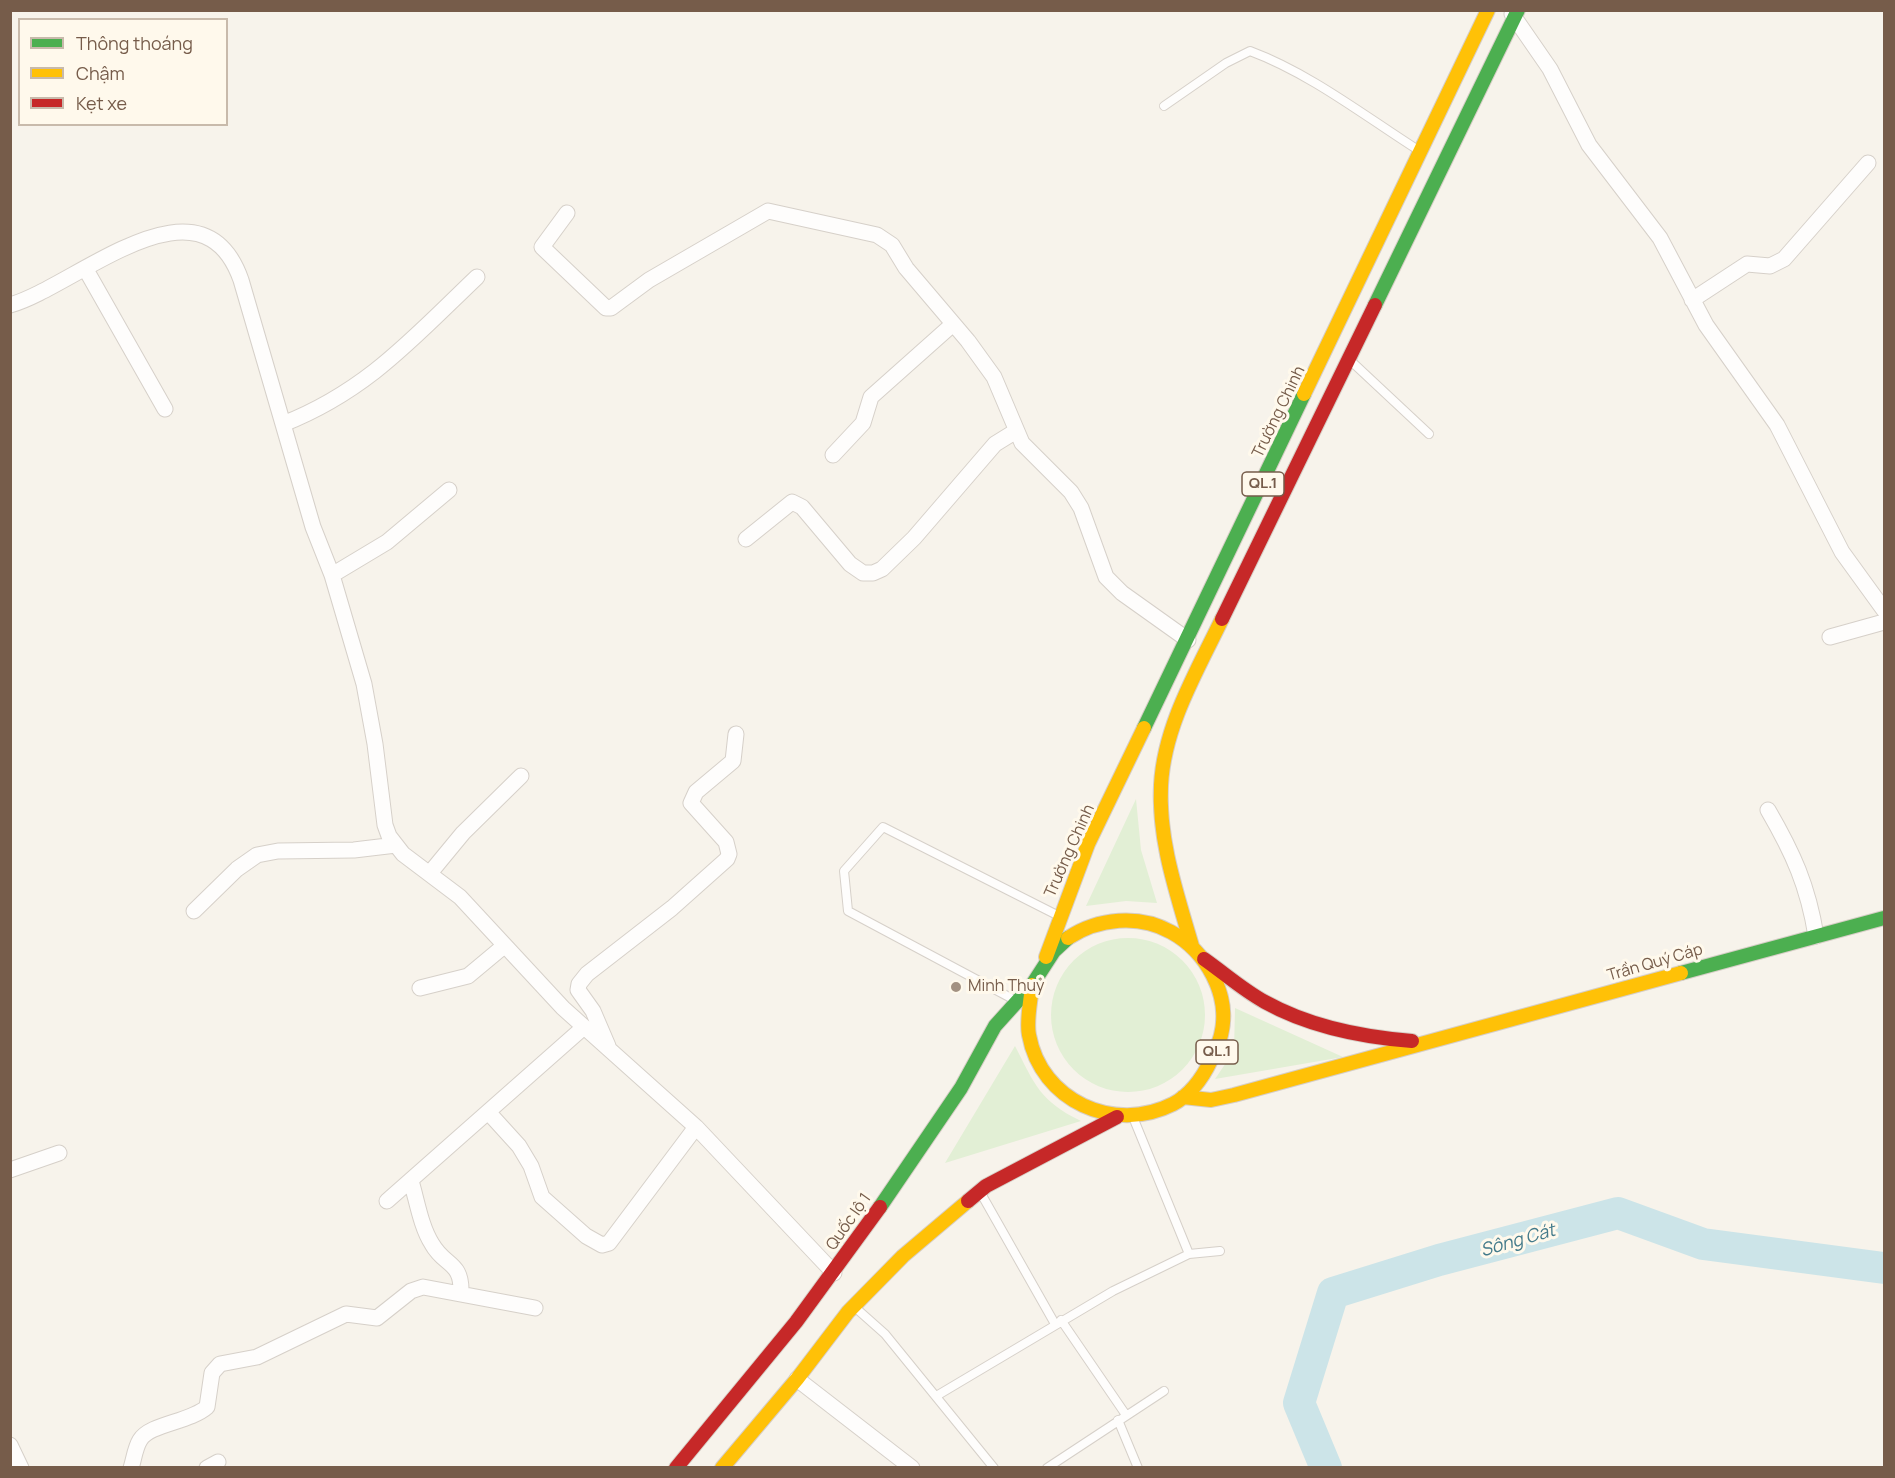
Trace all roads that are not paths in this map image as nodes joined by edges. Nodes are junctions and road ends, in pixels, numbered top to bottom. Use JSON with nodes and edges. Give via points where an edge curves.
{"nodes":[{"id":1,"x":1488,"y":10,"type":"edge"},
{"id":2,"x":1514,"y":13,"type":"edge"},
{"id":3,"x":1164,"y":106,"type":"dead end"},
{"id":4,"x":1421,"y":152,"type":"junction"},
{"id":5,"x":1868,"y":163,"type":"dead end"},
{"id":6,"x":567,"y":213,"type":"dead end"},
{"id":7,"x":85,"y":268,"type":"junction"},
{"id":8,"x":477,"y":278,"type":"dead end"},
{"id":9,"x":1692,"y":300,"type":"junction"},
{"id":10,"x":10,"y":305,"type":"edge"},
{"id":11,"x":954,"y":324,"type":"junction"},
{"id":12,"x":1348,"y":359,"type":"junction"},
{"id":13,"x":165,"y":409,"type":"dead end"},
{"id":14,"x":283,"y":424,"type":"junction"},
{"id":15,"x":1016,"y":431,"type":"junction"},
{"id":16,"x":1429,"y":434,"type":"dead end"},
{"id":17,"x":833,"y":455,"type":"dead end"},
{"id":18,"x":449,"y":490,"type":"dead end"},
{"id":19,"x":746,"y":539,"type":"dead end"},
{"id":20,"x":332,"y":575,"type":"junction"},
{"id":21,"x":1884,"y":610,"type":"edge"},
{"id":22,"x":1884,"y":622,"type":"edge"},
{"id":23,"x":1830,"y":637,"type":"dead end"},
{"id":24,"x":1188,"y":640,"type":"junction"},
{"id":25,"x":736,"y":734,"type":"dead end"},
{"id":26,"x":521,"y":776,"type":"dead end"},
{"id":27,"x":1768,"y":810,"type":"dead end"},
{"id":28,"x":396,"y":845,"type":"junction"},
{"id":29,"x":430,"y":873,"type":"junction"},
{"id":30,"x":194,"y":911,"type":"dead end"},
{"id":31,"x":1059,"y":916,"type":"junction"},
{"id":32,"x":1884,"y":918,"type":"edge"},
{"id":33,"x":1816,"y":936,"type":"junction"},
{"id":34,"x":504,"y":946,"type":"junction"},
{"id":35,"x":1192,"y":946,"type":"junction"},
{"id":36,"x":1204,"y":959,"type":"junction"},
{"id":37,"x":1045,"y":960,"type":"junction"},
{"id":38,"x":1032,"y":985,"type":"junction"},
{"id":39,"x":420,"y":988,"type":"dead end"},
{"id":40,"x":1015,"y":1000,"type":"junction"},
{"id":41,"x":584,"y":1028,"type":"junction"},
{"id":42,"x":1436,"y":1043,"type":"junction"},
{"id":43,"x":609,"y":1050,"type":"junction"},
{"id":44,"x":1183,"y":1097,"type":"junction"},
{"id":45,"x":489,"y":1113,"type":"junction"},
{"id":46,"x":1132,"y":1116,"type":"junction"},
{"id":47,"x":1117,"y":1117,"type":"junction"},
{"id":48,"x":696,"y":1126,"type":"junction"},
{"id":49,"x":59,"y":1153,"type":"dead end"},
{"id":50,"x":10,"y":1170,"type":"edge"},
{"id":51,"x":411,"y":1181,"type":"junction"},
{"id":52,"x":980,"y":1190,"type":"junction"},
{"id":53,"x":387,"y":1201,"type":"dead end"},
{"id":54,"x":1220,"y":1251,"type":"dead end"},
{"id":55,"x":1189,"y":1254,"type":"junction"},
{"id":56,"x":834,"y":1272,"type":"junction"},
{"id":57,"x":461,"y":1293,"type":"junction"},
{"id":58,"x":853,"y":1306,"type":"junction"},
{"id":59,"x":535,"y":1308,"type":"dead end"},
{"id":60,"x":1058,"y":1322,"type":"junction"},
{"id":61,"x":797,"y":1379,"type":"junction"},
{"id":62,"x":1164,"y":1391,"type":"dead end"},
{"id":63,"x":938,"y":1395,"type":"junction"},
{"id":64,"x":1126,"y":1415,"type":"junction"},
{"id":65,"x":1118,"y":1420,"type":"junction"},
{"id":66,"x":10,"y":1444,"type":"edge"},
{"id":67,"x":21,"y":1467,"type":"edge"},
{"id":68,"x":131,"y":1467,"type":"edge"},
{"id":69,"x":676,"y":1467,"type":"edge"},
{"id":70,"x":722,"y":1467,"type":"edge"},
{"id":71,"x":912,"y":1467,"type":"edge"},
{"id":72,"x":994,"y":1467,"type":"edge"},
{"id":73,"x":1047,"y":1467,"type":"edge"},
{"id":74,"x":1138,"y":1467,"type":"edge"}],
"edges":[{"from":1,"to":4,"type":"main road","name":"Trường Chinh","number":"QL.1"},
{"from":2,"to":9,"type":"street","via":[[1550,69],[1589,145],[1660,238]]},
{"from":2,"to":12,"type":"main road","number":"QL.1"},
{"from":3,"to":4,"type":"lane","via":[[1250,51],[1272,59]]},
{"from":4,"to":24,"type":"main road","name":"Trường Chinh","number":"QL.1"},
{"from":5,"to":9,"type":"street","via":[[1784,259],[1770,266],[1747,264]]},
{"from":6,"to":11,"type":"street","via":[[542,247],[606,309],[676,264],[774,211],[885,239]]},
{"from":7,"to":10,"type":"street"},
{"from":7,"to":13,"type":"street"},
{"from":7,"to":14,"type":"street","via":[[156,235],[175,232],[192,232],[225,248],[241,280]]},
{"from":8,"to":14,"type":"street","via":[[371,377],[320,410]]},
{"from":9,"to":21,"type":"street","via":[[1777,425],[1842,552]]},
{"from":11,"to":15,"type":"street","via":[[994,377]]},
{"from":11,"to":17,"type":"street","via":[[871,397],[863,423]]},
{"from":12,"to":16,"type":"lane"},
{"from":12,"to":35,"type":"main road","number":"QL.1","via":[[1195,674],[1164,762],[1161,803],[1166,844]]},
{"from":14,"to":20,"type":"street","via":[[313,527]]},
{"from":15,"to":19,"type":"street","via":[[995,444],[914,538],[873,573],[857,570],[802,507],[792,502]]},
{"from":15,"to":24,"type":"street","via":[[1081,508],[1106,577]]},
{"from":18,"to":20,"type":"street","via":[[387,542]]},
{"from":20,"to":28,"type":"street","via":[[364,684],[385,825]]},
{"from":22,"to":23,"type":"street"},
{"from":24,"to":31,"type":"main road","name":"Trường Chinh","number":"QL.1","via":[[1088,844]]},
{"from":25,"to":43,"type":"street","via":[[733,761],[696,792],[691,803],[726,842],[727,859],[579,984],[578,990],[593,1011]]},
{"from":26,"to":29,"type":"street","via":[[462,833]]},
{"from":27,"to":33,"type":"street","via":[[1792,852],[1809,896]]},
{"from":28,"to":29,"type":"street"},
{"from":28,"to":30,"type":"street","via":[[257,855]]},
{"from":29,"to":34,"type":"street","via":[[460,897]]},
{"from":31,"to":37,"type":"main road","name":"Trường Chinh","number":"QL.1"},
{"from":31,"to":40,"type":"lane","via":[[883,827],[844,871],[848,910]]},
{"from":32,"to":33,"type":"main road","name":"Trần Quý Cáp"},
{"from":33,"to":42,"type":"main road","name":"Trần Quý Cáp"},
{"from":34,"to":39,"type":"street","via":[[468,976]]},
{"from":34,"to":41,"type":"street"},
{"from":35,"to":36,"type":"main road","number":"QL.1"},
{"from":35,"to":37,"type":"main road","number":"QL.1","via":[[1161,926],[1125,920],[1089,927],[1058,946]]},
{"from":36,"to":42,"type":"main road","name":"Trần Quý Cáp","via":[[1266,1002],[1319,1026],[1358,1036]]},
{"from":36,"to":44,"type":"main road","number":"QL.1","via":[[1220,994],[1222,1032],[1209,1069]]},
{"from":37,"to":38,"type":"main road","number":"QL.1"},
{"from":38,"to":40,"type":"main road","name":"Quốc lộ 1","number":"QL.1"},
{"from":38,"to":47,"type":"main road","number":"QL.1","via":[[1026,1030],[1042,1072],[1074,1103]]},
{"from":40,"to":56,"type":"main road","name":"Quốc lộ 1","number":"QL.1","via":[[994,1028],[958,1093]]},
{"from":41,"to":43,"type":"street"},
{"from":41,"to":45,"type":"street"},
{"from":42,"to":44,"type":"main road","name":"Trần Quý Cáp","via":[[1211,1100]]},
{"from":43,"to":48,"type":"street"},
{"from":44,"to":46,"type":"main road","number":"QL.1","via":[[1159,1110]]},
{"from":45,"to":48,"type":"street","via":[[519,1146],[542,1197],[602,1245],[609,1243]]},
{"from":45,"to":51,"type":"street"},
{"from":46,"to":47,"type":"main road","number":"QL.1"},
{"from":46,"to":55,"type":"lane"},
{"from":47,"to":52,"type":"main road","number":"QL.1"},
{"from":48,"to":56,"type":"street"},
{"from":49,"to":50,"type":"street"},
{"from":51,"to":53,"type":"street"},
{"from":51,"to":57,"type":"street","via":[[432,1244],[462,1277]]},
{"from":52,"to":58,"type":"main road","number":"QL.1","via":[[903,1256]]},
{"from":52,"to":60,"type":"lane"},
{"from":54,"to":55,"type":"lane"},
{"from":55,"to":60,"type":"lane"},
{"from":56,"to":69,"type":"main road","name":"Quốc lộ 1","number":"QL.1"},
{"from":57,"to":59,"type":"street"},
{"from":57,"to":68,"type":"street","via":[[418,1288],[377,1318],[346,1314],[257,1357],[220,1364],[212,1373],[207,1407],[190,1419],[144,1434]]},
{"from":58,"to":61,"type":"main road","number":"QL.1"},
{"from":58,"to":63,"type":"lane","via":[[885,1334]]},
{"from":60,"to":63,"type":"lane"},
{"from":60,"to":64,"type":"lane"},
{"from":61,"to":70,"type":"main road","number":"QL.1"},
{"from":61,"to":71,"type":"street"},
{"from":62,"to":64,"type":"lane"},
{"from":63,"to":72,"type":"lane"},
{"from":64,"to":65,"type":"lane"},
{"from":65,"to":73,"type":"lane"},
{"from":65,"to":74,"type":"lane"},
{"from":66,"to":67,"type":"street"}]}
